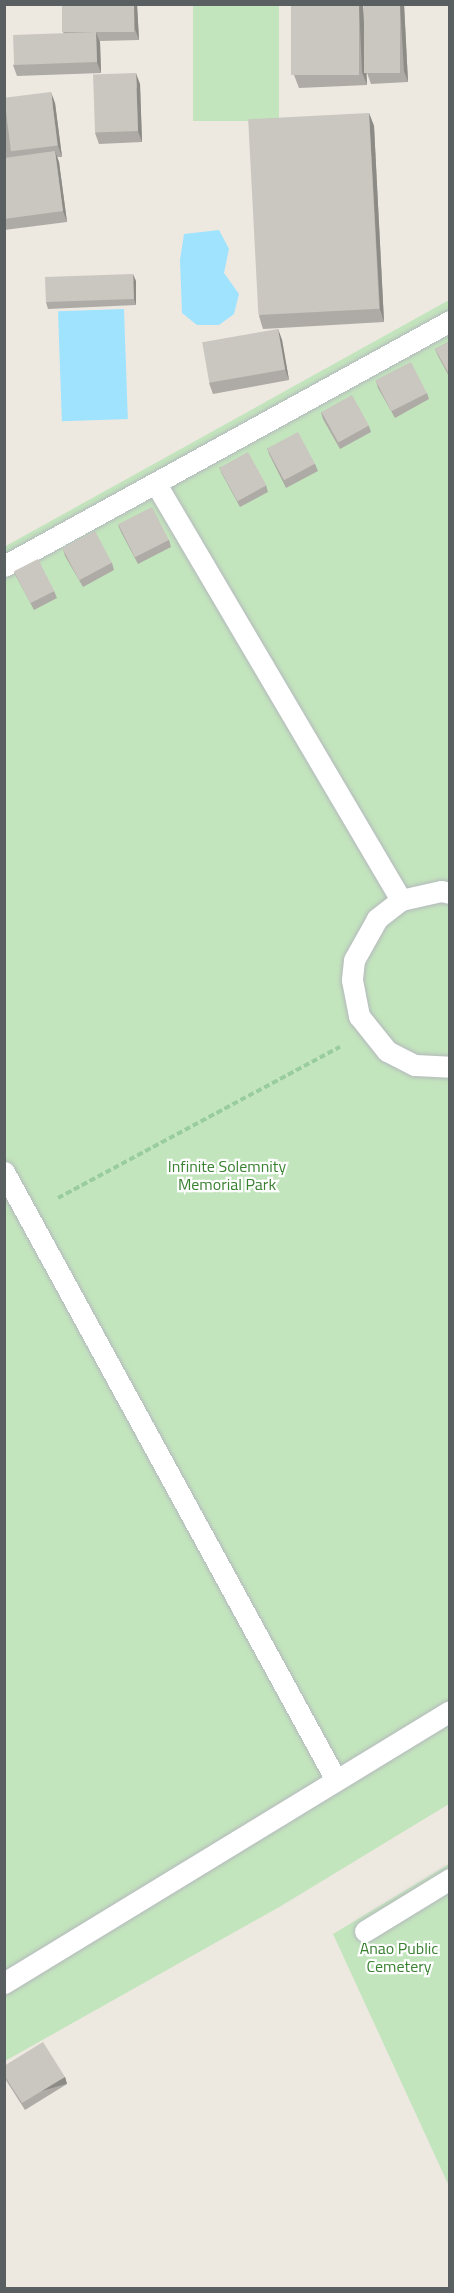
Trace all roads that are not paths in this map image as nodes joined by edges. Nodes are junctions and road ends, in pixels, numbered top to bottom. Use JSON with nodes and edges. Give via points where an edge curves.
{"nodes":[{"id":1,"x":450,"y":321,"type":"edge"},
{"id":2,"x":156,"y":484,"type":"junction"},
{"id":3,"x":4,"y":566,"type":"edge"},
{"id":4,"x":450,"y":893,"type":"edge"},
{"id":5,"x":401,"y":900,"type":"junction"},
{"id":6,"x":450,"y":1067,"type":"edge"},
{"id":7,"x":4,"y":1172,"type":"edge"},
{"id":8,"x":450,"y":1711,"type":"edge"},
{"id":9,"x":336,"y":1780,"type":"junction"},
{"id":10,"x":450,"y":1879,"type":"edge"},
{"id":11,"x":365,"y":1931,"type":"dead end"},
{"id":12,"x":4,"y":1983,"type":"edge"}],
"edges":[{"from":1,"to":2,"type":"lane"},
{"from":2,"to":3,"type":"lane"},
{"from":2,"to":5,"type":"lane"},
{"from":4,"to":5,"type":"lane","via":[[441,891]]},
{"from":5,"to":6,"type":"lane","via":[[372,925],[354,960],[352,980],[359,1016],[387,1051],[415,1065]]},
{"from":7,"to":9,"type":"lane"},
{"from":8,"to":9,"type":"lane"},
{"from":9,"to":12,"type":"lane"},
{"from":10,"to":11,"type":"lane"}]}
